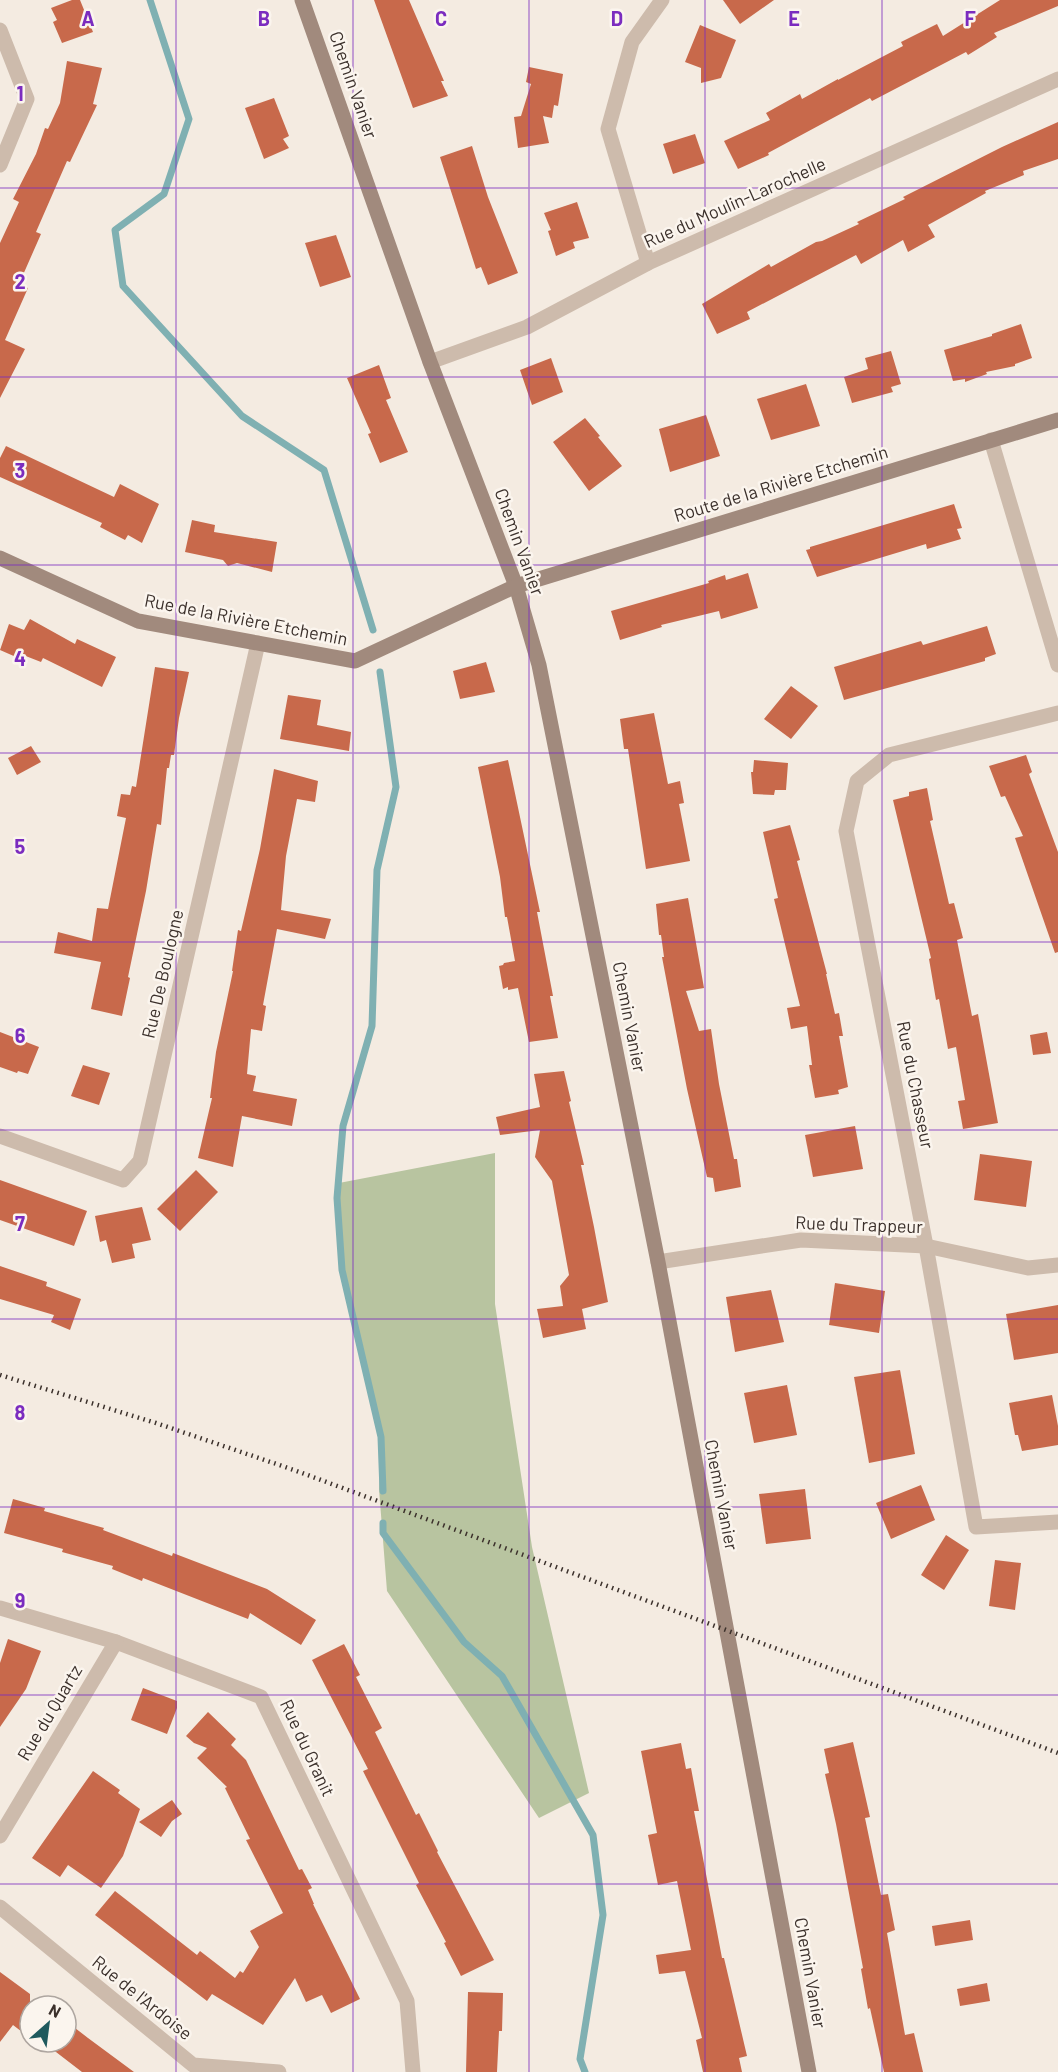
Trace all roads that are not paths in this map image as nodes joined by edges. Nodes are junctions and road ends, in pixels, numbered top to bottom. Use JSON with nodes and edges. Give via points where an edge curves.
{"nodes":[{"id":1,"x":302,"y":0,"type":"edge"},
{"id":2,"x":662,"y":0,"type":"edge"},
{"id":3,"x":0,"y":30,"type":"edge"},
{"id":4,"x":1058,"y":79,"type":"edge"},
{"id":5,"x":0,"y":165,"type":"edge"},
{"id":6,"x":648,"y":263,"type":"junction"},
{"id":7,"x":429,"y":362,"type":"junction"},
{"id":8,"x":1058,"y":420,"type":"edge"},
{"id":9,"x":991,"y":440,"type":"junction"},
{"id":10,"x":0,"y":558,"type":"edge"},
{"id":11,"x":516,"y":586,"type":"junction"},
{"id":12,"x":258,"y":643,"type":"junction"},
{"id":13,"x":1058,"y":665,"type":"edge"},
{"id":14,"x":1058,"y":713,"type":"edge"},
{"id":15,"x":0,"y":1136,"type":"edge"},
{"id":16,"x":926,"y":1246,"type":"junction"},
{"id":17,"x":658,"y":1262,"type":"junction"},
{"id":18,"x":1058,"y":1265,"type":"edge"},
{"id":19,"x":1058,"y":1522,"type":"edge"},
{"id":20,"x":0,"y":1608,"type":"edge"},
{"id":21,"x":116,"y":1642,"type":"junction"},
{"id":22,"x":0,"y":1836,"type":"edge"},
{"id":23,"x":0,"y":1907,"type":"edge"},
{"id":24,"x":279,"y":2072,"type":"edge"},
{"id":25,"x":413,"y":2072,"type":"edge"},
{"id":26,"x":808,"y":2072,"type":"edge"}],
"edges":[{"from":1,"to":7,"type":"street","name":"Chemin Vanier"},
{"from":2,"to":6,"type":"street","via":[[632,42],[608,129]]},
{"from":3,"to":5,"type":"street","via":[[27,99]]},
{"from":4,"to":6,"type":"street","name":"Rue du Moulin-Larochelle"},
{"from":6,"to":7,"type":"street","name":"Rue du Moulin-Larochelle","via":[[527,327]]},
{"from":7,"to":11,"type":"street","name":"Chemin Vanier"},
{"from":8,"to":9,"type":"street","name":"Route de la Rivière Etchemin"},
{"from":9,"to":11,"type":"street","name":"Route de la Rivière Etchemin"},
{"from":9,"to":13,"type":"street"},
{"from":10,"to":12,"type":"street","name":"Rue de la Rivière Etchemin","via":[[138,621]]},
{"from":11,"to":12,"type":"street","name":"Rue de la Rivière Etchemin","via":[[355,661]]},
{"from":11,"to":17,"type":"street","name":"Chemin Vanier","via":[[539,665]]},
{"from":12,"to":15,"type":"street","name":"Rue De Boulogne","via":[[140,1161],[123,1180]]},
{"from":14,"to":16,"type":"street","name":"Rue du Chasseur","via":[[889,755],[857,781],[846,831]]},
{"from":16,"to":17,"type":"street","name":"Rue du Trappeur","via":[[801,1240]]},
{"from":16,"to":18,"type":"street","name":"Rue du Trappeur","via":[[1028,1268]]},
{"from":16,"to":19,"type":"street","name":"Rue du Chasseur","via":[[976,1527]]},
{"from":17,"to":26,"type":"street","name":"Chemin Vanier"},
{"from":20,"to":21,"type":"street","name":"Rue du Granit"},
{"from":21,"to":22,"type":"street","name":"Rue du Quartz"},
{"from":21,"to":25,"type":"street","name":"Rue du Granit","via":[[261,1697],[407,2001]]},
{"from":23,"to":24,"type":"street","name":"Rue de l'Ardoise","via":[[193,2065]]}]}
